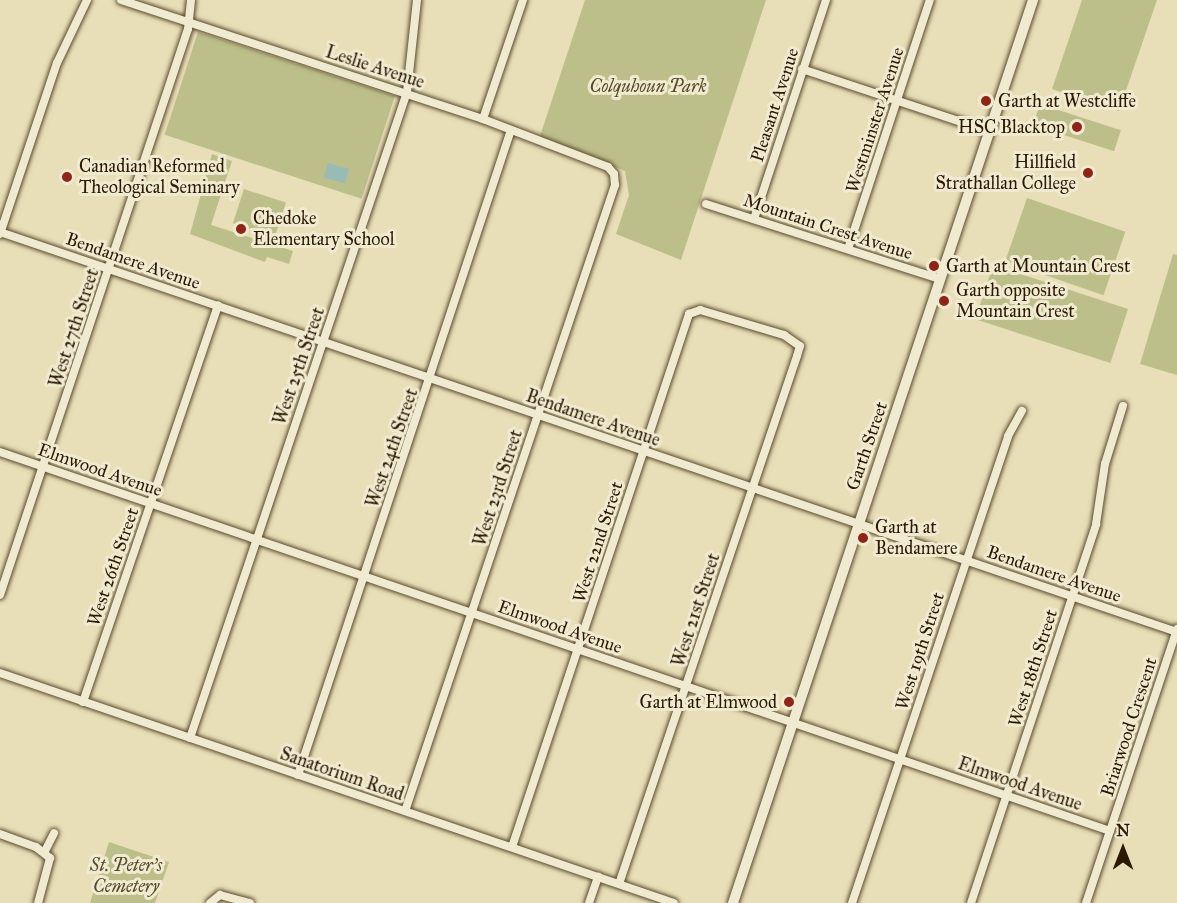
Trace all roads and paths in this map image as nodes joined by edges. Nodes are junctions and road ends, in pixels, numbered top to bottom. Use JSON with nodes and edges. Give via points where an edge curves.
{"nodes":[{"id":1,"x":87,"y":0,"type":"edge"},
{"id":2,"x":122,"y":0,"type":"edge"},
{"id":3,"x":191,"y":0,"type":"edge"},
{"id":4,"x":417,"y":0,"type":"edge"},
{"id":5,"x":523,"y":0,"type":"edge"},
{"id":6,"x":826,"y":0,"type":"edge"},
{"id":7,"x":930,"y":0,"type":"edge"},
{"id":8,"x":1033,"y":0,"type":"edge"},
{"id":9,"x":188,"y":22,"type":"junction"},
{"id":10,"x":802,"y":69,"type":"junction"},
{"id":11,"x":407,"y":92,"type":"junction"},
{"id":12,"x":897,"y":101,"type":"junction"},
{"id":13,"x":483,"y":119,"type":"junction"},
{"id":14,"x":511,"y":130,"type":"junction"},
{"id":15,"x":988,"y":131,"type":"junction"},
{"id":16,"x":614,"y":174,"type":"joint"},
{"id":17,"x":706,"y":204,"type":"dead end"},
{"id":18,"x":754,"y":219,"type":"junction"},
{"id":19,"x":0,"y":233,"type":"edge"},
{"id":20,"x":849,"y":249,"type":"junction"},
{"id":21,"x":109,"y":269,"type":"junction"},
{"id":22,"x":940,"y":279,"type":"junction"},
{"id":23,"x":218,"y":305,"type":"junction"},
{"id":24,"x":689,"y":314,"type":"joint"},
{"id":25,"x":323,"y":341,"type":"junction"},
{"id":26,"x":431,"y":378,"type":"junction"},
{"id":27,"x":1123,"y":406,"type":"dead end"},
{"id":28,"x":1022,"y":411,"type":"dead end"},
{"id":29,"x":538,"y":414,"type":"junction"},
{"id":30,"x":645,"y":451,"type":"junction"},
{"id":31,"x":0,"y":452,"type":"edge"},
{"id":32,"x":44,"y":467,"type":"junction"},
{"id":33,"x":752,"y":487,"type":"junction"},
{"id":34,"x":151,"y":503,"type":"junction"},
{"id":35,"x":859,"y":523,"type":"junction"},
{"id":36,"x":258,"y":539,"type":"junction"},
{"id":37,"x":966,"y":560,"type":"junction"},
{"id":38,"x":363,"y":577,"type":"junction"},
{"id":39,"x":0,"y":595,"type":"edge"},
{"id":40,"x":1073,"y":596,"type":"junction"},
{"id":41,"x":472,"y":613,"type":"junction"},
{"id":42,"x":1177,"y":630,"type":"edge"},
{"id":43,"x":579,"y":649,"type":"junction"},
{"id":44,"x":0,"y":673,"type":"edge"},
{"id":45,"x":687,"y":685,"type":"junction"},
{"id":46,"x":83,"y":702,"type":"junction"},
{"id":47,"x":792,"y":721,"type":"junction"},
{"id":48,"x":190,"y":738,"type":"junction"},
{"id":49,"x":900,"y":759,"type":"junction"},
{"id":50,"x":298,"y":775,"type":"junction"},
{"id":51,"x":1007,"y":795,"type":"junction"},
{"id":52,"x":405,"y":811,"type":"junction"},
{"id":53,"x":1110,"y":831,"type":"junction"},
{"id":54,"x":54,"y":833,"type":"dead end"},
{"id":55,"x":0,"y":834,"type":"edge"},
{"id":56,"x":512,"y":848,"type":"junction"},
{"id":57,"x":45,"y":851,"type":"junction"},
{"id":58,"x":598,"y":877,"type":"junction"},
{"id":59,"x":619,"y":884,"type":"junction"},
{"id":60,"x":38,"y":903,"type":"edge"},
{"id":61,"x":210,"y":903,"type":"edge"},
{"id":62,"x":250,"y":903,"type":"edge"},
{"id":63,"x":589,"y":903,"type":"edge"},
{"id":64,"x":674,"y":903,"type":"edge"},
{"id":65,"x":732,"y":903,"type":"edge"},
{"id":66,"x":852,"y":903,"type":"edge"},
{"id":67,"x":972,"y":903,"type":"edge"},
{"id":68,"x":1086,"y":903,"type":"edge"}],
"edges":[{"from":1,"to":19,"type":"street","via":[[57,63]]},
{"from":2,"to":9,"type":"street","name":"Leslie Avenue"},
{"from":3,"to":9,"type":"street","name":"West 27th Street"},
{"from":4,"to":11,"type":"street","name":"West 25th Street"},
{"from":5,"to":13,"type":"street"},
{"from":6,"to":10,"type":"street","name":"Pleasant Avenue"},
{"from":7,"to":12,"type":"street","name":"Westminster Avenue"},
{"from":8,"to":15,"type":"main road","name":"Garth Street"},
{"from":9,"to":11,"type":"street","name":"Leslie Avenue"},
{"from":9,"to":21,"type":"street","name":"West 27th Street"},
{"from":10,"to":12,"type":"street"},
{"from":10,"to":18,"type":"street","name":"Pleasant Avenue"},
{"from":11,"to":13,"type":"street","name":"Leslie Avenue"},
{"from":11,"to":25,"type":"street","name":"West 25th Street"},
{"from":12,"to":15,"type":"street"},
{"from":12,"to":20,"type":"street","name":"Westminster Avenue"},
{"from":13,"to":14,"type":"street","name":"Leslie Avenue"},
{"from":14,"to":16,"type":"street","name":"Leslie Avenue","via":[[608,167]]},
{"from":14,"to":26,"type":"street","name":"West 24th Street"},
{"from":15,"to":22,"type":"main road","name":"Garth Street"},
{"from":16,"to":29,"type":"street","name":"West 23rd Street","via":[[615,184]]},
{"from":17,"to":18,"type":"street","name":"Mountain Crest Avenue"},
{"from":18,"to":20,"type":"street","name":"Mountain Crest Avenue"},
{"from":19,"to":21,"type":"street","name":"Bendamere Avenue"},
{"from":20,"to":22,"type":"street","name":"Mountain Crest Avenue"},
{"from":21,"to":23,"type":"street","name":"Bendamere Avenue"},
{"from":21,"to":32,"type":"street","name":"West 27th Street"},
{"from":22,"to":35,"type":"main road","name":"Garth Street"},
{"from":23,"to":25,"type":"street","name":"Bendamere Avenue"},
{"from":23,"to":34,"type":"street","name":"West 26th Street"},
{"from":24,"to":30,"type":"street","name":"West 22nd Street"},
{"from":24,"to":33,"type":"street","name":"West 21st Street","via":[[700,310],[784,335],[800,346]]},
{"from":25,"to":26,"type":"street","name":"Bendamere Avenue"},
{"from":25,"to":36,"type":"street","name":"West 25th Street"},
{"from":26,"to":29,"type":"street","name":"Bendamere Avenue"},
{"from":26,"to":38,"type":"street","name":"West 24th Street"},
{"from":27,"to":40,"type":"street","name":"West 18th Street","via":[[1105,464],[1096,524]]},
{"from":28,"to":37,"type":"street","name":"West 19th Street","via":[[1008,436]]},
{"from":29,"to":30,"type":"street","name":"Bendamere Avenue"},
{"from":29,"to":41,"type":"street","name":"West 23rd Street"},
{"from":30,"to":33,"type":"street","name":"Bendamere Avenue"},
{"from":30,"to":43,"type":"street","name":"West 22nd Street"},
{"from":31,"to":32,"type":"street","name":"Elmwood Avenue"},
{"from":32,"to":34,"type":"street","name":"Elmwood Avenue"},
{"from":32,"to":39,"type":"street","name":"West 27th Street"},
{"from":33,"to":35,"type":"street","name":"Bendamere Avenue"},
{"from":33,"to":45,"type":"street","name":"West 21st Street"},
{"from":34,"to":36,"type":"street","name":"Elmwood Avenue"},
{"from":34,"to":46,"type":"street","name":"West 26th Street"},
{"from":35,"to":37,"type":"street","name":"Bendamere Avenue"},
{"from":35,"to":47,"type":"main road","name":"Garth Street"},
{"from":36,"to":38,"type":"street","name":"Elmwood Avenue"},
{"from":36,"to":48,"type":"street","name":"West 25th Street"},
{"from":37,"to":40,"type":"street","name":"Bendamere Avenue"},
{"from":37,"to":49,"type":"street","name":"West 19th Street"},
{"from":38,"to":41,"type":"street","name":"Elmwood Avenue"},
{"from":38,"to":50,"type":"street","name":"West 24th Street"},
{"from":40,"to":42,"type":"street","name":"Bendamere Avenue"},
{"from":40,"to":51,"type":"street","name":"West 18th Street"},
{"from":41,"to":43,"type":"street","name":"Elmwood Avenue"},
{"from":41,"to":52,"type":"street","name":"West 23rd Street"},
{"from":42,"to":53,"type":"street","name":"Briarwood Crescent"},
{"from":43,"to":45,"type":"street","name":"Elmwood Avenue"},
{"from":43,"to":56,"type":"street","name":"West 22nd Street"},
{"from":44,"to":46,"type":"street","name":"Sanatorium Road"},
{"from":45,"to":47,"type":"street","name":"Elmwood Avenue"},
{"from":45,"to":59,"type":"street","name":"West 21st Street"},
{"from":46,"to":48,"type":"street","name":"Sanatorium Road"},
{"from":47,"to":49,"type":"street","name":"Elmwood Avenue"},
{"from":47,"to":65,"type":"main road","name":"Garth Street"},
{"from":48,"to":50,"type":"street","name":"Sanatorium Road"},
{"from":49,"to":51,"type":"street","name":"Elmwood Avenue"},
{"from":49,"to":66,"type":"street","name":"West 19th Street"},
{"from":50,"to":52,"type":"street","name":"Sanatorium Road"},
{"from":51,"to":53,"type":"street","name":"Elmwood Avenue"},
{"from":51,"to":67,"type":"street","name":"West 18th Street"},
{"from":52,"to":56,"type":"street","name":"Sanatorium Road"},
{"from":53,"to":68,"type":"street","name":"Briarwood Crescent"},
{"from":54,"to":57,"type":"street"},
{"from":55,"to":57,"type":"street"},
{"from":56,"to":58,"type":"street","name":"Sanatorium Road"},
{"from":57,"to":60,"type":"street","via":[[51,865]]},
{"from":58,"to":59,"type":"street","name":"Sanatorium Road"},
{"from":58,"to":63,"type":"street"},
{"from":59,"to":64,"type":"street","name":"Sanatorium Road"},
{"from":61,"to":62,"type":"street","via":[[220,895]]}]}
